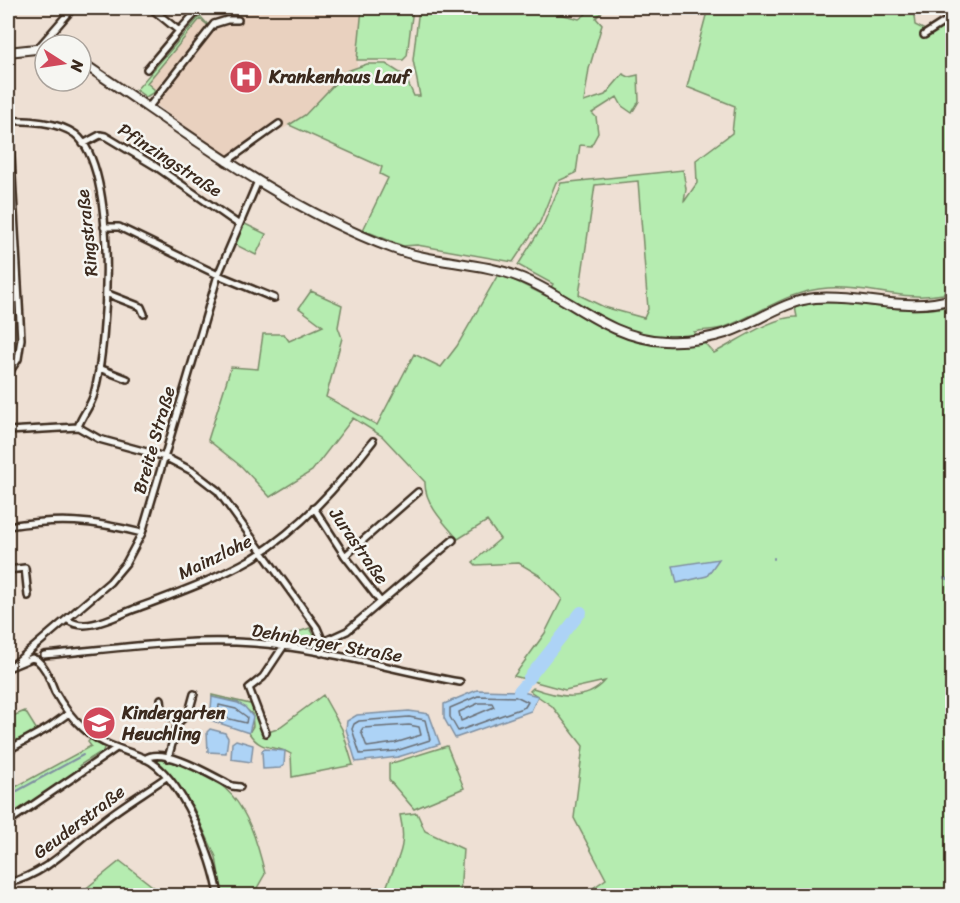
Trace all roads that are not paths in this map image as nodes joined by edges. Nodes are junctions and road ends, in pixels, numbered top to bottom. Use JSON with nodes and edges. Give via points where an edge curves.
{"nodes":[{"id":1,"x":73,"y":8,"type":"edge"},
{"id":2,"x":151,"y":8,"type":"edge"},
{"id":3,"x":200,"y":8,"type":"edge"},
{"id":4,"x":952,"y":17,"type":"edge"},
{"id":5,"x":238,"y":20,"type":"dead end"},
{"id":6,"x":180,"y":31,"type":"junction"},
{"id":7,"x":54,"y":33,"type":"edge"},
{"id":8,"x":924,"y":35,"type":"dead end"},
{"id":9,"x":33,"y":49,"type":"edge"},
{"id":10,"x":8,"y":52,"type":"edge"},
{"id":11,"x":147,"y":69,"type":"dead end"},
{"id":12,"x":93,"y":70,"type":"edge"},
{"id":13,"x":148,"y":108,"type":"junction"},
{"id":14,"x":8,"y":121,"type":"edge"},
{"id":15,"x":279,"y":124,"type":"dead end"},
{"id":16,"x":83,"y":144,"type":"junction"},
{"id":17,"x":226,"y":162,"type":"junction"},
{"id":18,"x":258,"y":181,"type":"junction"},
{"id":19,"x":238,"y":224,"type":"junction"},
{"id":20,"x":104,"y":227,"type":"junction"},
{"id":21,"x":15,"y":242,"type":"junction"},
{"id":22,"x":8,"y":243,"type":"edge"},
{"id":23,"x":218,"y":274,"type":"junction"},
{"id":24,"x":108,"y":294,"type":"junction"},
{"id":25,"x":274,"y":298,"type":"dead end"},
{"id":26,"x":952,"y":299,"type":"edge"},
{"id":27,"x":144,"y":314,"type":"dead end"},
{"id":28,"x":99,"y":368,"type":"junction"},
{"id":29,"x":8,"y":374,"type":"edge"},
{"id":30,"x":127,"y":379,"type":"dead end"},
{"id":31,"x":78,"y":427,"type":"junction"},
{"id":32,"x":8,"y":431,"type":"edge"},
{"id":33,"x":373,"y":441,"type":"dead end"},
{"id":34,"x":165,"y":458,"type":"junction"},
{"id":35,"x":418,"y":492,"type":"dead end"},
{"id":36,"x":314,"y":508,"type":"junction"},
{"id":37,"x":8,"y":526,"type":"edge"},
{"id":38,"x":142,"y":533,"type":"junction"},
{"id":39,"x":453,"y":540,"type":"dead end"},
{"id":40,"x":263,"y":551,"type":"junction"},
{"id":41,"x":345,"y":556,"type":"junction"},
{"id":42,"x":8,"y":570,"type":"edge"},
{"id":43,"x":28,"y":596,"type":"dead end"},
{"id":44,"x":380,"y":602,"type":"junction"},
{"id":45,"x":68,"y":620,"type":"junction"},
{"id":46,"x":323,"y":642,"type":"junction"},
{"id":47,"x":38,"y":645,"type":"junction"},
{"id":48,"x":283,"y":647,"type":"junction"},
{"id":49,"x":321,"y":653,"type":"junction"},
{"id":50,"x":44,"y":655,"type":"junction"},
{"id":51,"x":41,"y":663,"type":"junction"},
{"id":52,"x":10,"y":667,"type":"edge"},
{"id":53,"x":460,"y":682,"type":"dead end"},
{"id":54,"x":195,"y":694,"type":"dead end"},
{"id":55,"x":161,"y":699,"type":"dead end"},
{"id":56,"x":69,"y":713,"type":"junction"},
{"id":57,"x":178,"y":723,"type":"junction"},
{"id":58,"x":266,"y":733,"type":"dead end"},
{"id":59,"x":115,"y":749,"type":"junction"},
{"id":60,"x":8,"y":750,"type":"edge"},
{"id":61,"x":168,"y":758,"type":"junction"},
{"id":62,"x":146,"y":759,"type":"junction"},
{"id":63,"x":165,"y":778,"type":"junction"},
{"id":64,"x":240,"y":787,"type":"dead end"},
{"id":65,"x":8,"y":822,"type":"edge"},
{"id":66,"x":8,"y":883,"type":"edge"},
{"id":67,"x":219,"y":896,"type":"edge"}],
"edges":[{"from":1,"to":7,"type":"street"},
{"from":2,"to":6,"type":"street"},
{"from":3,"to":6,"type":"street"},
{"from":4,"to":8,"type":"street"},
{"from":5,"to":13,"type":"street","via":[[214,24]]},
{"from":6,"to":11,"type":"street"},
{"from":9,"to":10,"type":"street"},
{"from":12,"to":13,"type":"street"},
{"from":13,"to":17,"type":"street"},
{"from":14,"to":16,"type":"street","via":[[41,123],[65,130]]},
{"from":14,"to":21,"type":"street"},
{"from":15,"to":17,"type":"street"},
{"from":16,"to":19,"type":"street","name":"Pfinzingstraße","via":[[105,136]]},
{"from":16,"to":20,"type":"street","name":"Ringstraße","via":[[97,180]]},
{"from":17,"to":18,"type":"street"},
{"from":18,"to":19,"type":"street","name":"Breite Straße"},
{"from":18,"to":26,"type":"street","via":[[316,215],[357,233],[413,254],[508,272],[594,320],[646,339],[665,341],[728,333],[812,298],[849,297],[901,305],[938,304]]},
{"from":19,"to":23,"type":"street","name":"Breite Straße"},
{"from":20,"to":23,"type":"street","via":[[119,227]]},
{"from":20,"to":24,"type":"street","name":"Ringstraße"},
{"from":21,"to":22,"type":"street"},
{"from":21,"to":29,"type":"street","via":[[21,349]]},
{"from":23,"to":25,"type":"street"},
{"from":23,"to":34,"type":"street","name":"Breite Straße"},
{"from":24,"to":27,"type":"street","via":[[141,307]]},
{"from":24,"to":28,"type":"street","name":"Ringstraße"},
{"from":28,"to":30,"type":"street"},
{"from":28,"to":31,"type":"street","name":"Ringstraße","via":[[94,396]]},
{"from":31,"to":32,"type":"street"},
{"from":31,"to":34,"type":"street","via":[[99,439]]},
{"from":33,"to":36,"type":"street","name":"Mainzlohe","via":[[336,489]]},
{"from":34,"to":38,"type":"street","name":"Breite Straße"},
{"from":34,"to":40,"type":"street","via":[[192,471],[218,491]]},
{"from":35,"to":41,"type":"street"},
{"from":36,"to":40,"type":"street","name":"Mainzlohe"},
{"from":36,"to":41,"type":"street","name":"Jurastraße"},
{"from":37,"to":38,"type":"street","via":[[65,520],[103,523]]},
{"from":38,"to":45,"type":"street","name":"Breite Straße","via":[[126,563],[110,582]]},
{"from":39,"to":44,"type":"street"},
{"from":40,"to":45,"type":"street","name":"Mainzlohe","via":[[198,584],[109,619],[86,626]]},
{"from":40,"to":46,"type":"street"},
{"from":41,"to":44,"type":"street","name":"Jurastraße"},
{"from":42,"to":43,"type":"street","via":[[25,568]]},
{"from":44,"to":46,"type":"street","via":[[347,631]]},
{"from":45,"to":47,"type":"street","name":"Breite Straße"},
{"from":46,"to":49,"type":"street"},
{"from":47,"to":50,"type":"street"},
{"from":47,"to":52,"type":"street","name":"Breite Straße"},
{"from":48,"to":49,"type":"street","name":"Dehnberger Straße"},
{"from":48,"to":50,"type":"street","name":"Dehnberger Straße","via":[[212,641]]},
{"from":48,"to":58,"type":"street","via":[[263,676],[249,688]]},
{"from":49,"to":53,"type":"street","name":"Dehnberger Straße"},
{"from":50,"to":51,"type":"street"},
{"from":51,"to":52,"type":"street","via":[[32,658]]},
{"from":51,"to":56,"type":"street"},
{"from":54,"to":57,"type":"street","via":[[189,712]]},
{"from":55,"to":57,"type":"street","via":[[162,709]]},
{"from":56,"to":59,"type":"street","via":[[88,732]]},
{"from":56,"to":60,"type":"street"},
{"from":57,"to":61,"type":"street"},
{"from":59,"to":62,"type":"street"},
{"from":59,"to":65,"type":"street"},
{"from":61,"to":62,"type":"street","via":[[155,755]]},
{"from":61,"to":64,"type":"street"},
{"from":62,"to":63,"type":"street"},
{"from":63,"to":66,"type":"street","name":"Geuderstraße","via":[[104,820],[44,870]]},
{"from":63,"to":67,"type":"street","via":[[198,827],[215,870]]}]}
